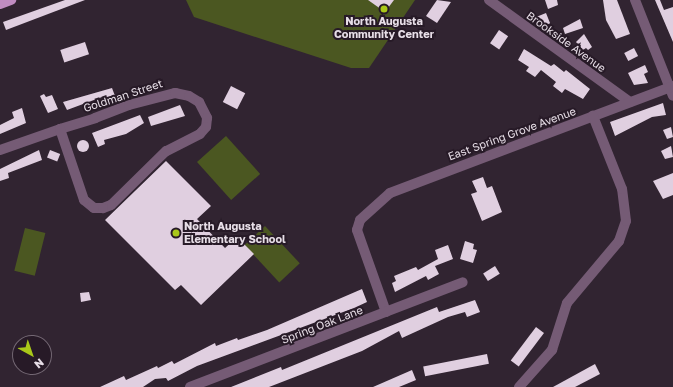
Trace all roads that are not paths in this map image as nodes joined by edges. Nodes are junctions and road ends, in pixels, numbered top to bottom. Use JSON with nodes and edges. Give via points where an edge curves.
{"nodes":[{"id":1,"x":11,"y":0,"type":"edge"},
{"id":2,"x":489,"y":0,"type":"edge"},
{"id":3,"x":635,"y":0,"type":"edge"},
{"id":4,"x":0,"y":4,"type":"edge"},
{"id":5,"x":672,"y":89,"type":"edge"},
{"id":6,"x":630,"y":102,"type":"junction"},
{"id":7,"x":593,"y":116,"type":"junction"},
{"id":8,"x":60,"y":129,"type":"junction"},
{"id":9,"x":0,"y":150,"type":"edge"},
{"id":10,"x":463,"y":282,"type":"dead end"},
{"id":11,"x":386,"y":312,"type":"junction"},
{"id":12,"x":190,"y":387,"type":"edge"},
{"id":13,"x":519,"y":387,"type":"edge"}],
"edges":[{"from":1,"to":4,"type":"main road"},
{"from":2,"to":6,"type":"street","name":"Brookside Avenue"},
{"from":3,"to":5,"type":"street"},
{"from":5,"to":6,"type":"street","name":"East Spring Grove Avenue"},
{"from":6,"to":7,"type":"street","name":"East Spring Grove Avenue"},
{"from":7,"to":11,"type":"street","name":"East Spring Grove Avenue","via":[[390,193],[366,215],[359,223],[358,234]]},
{"from":7,"to":13,"type":"street","via":[[622,189],[626,209],[624,232],[610,254],[567,303],[552,350],[536,371]]},
{"from":8,"to":8,"type":"street","name":"Goldman Street","via":[[175,93],[189,96],[198,102],[206,118],[206,127],[200,134],[166,151],[110,205],[103,208],[94,208],[84,200]]},
{"from":8,"to":9,"type":"street","name":"Goldman Street"},
{"from":10,"to":11,"type":"street","name":"Spring Oak Lane"},
{"from":11,"to":12,"type":"street","name":"Spring Oak Lane"}]}
